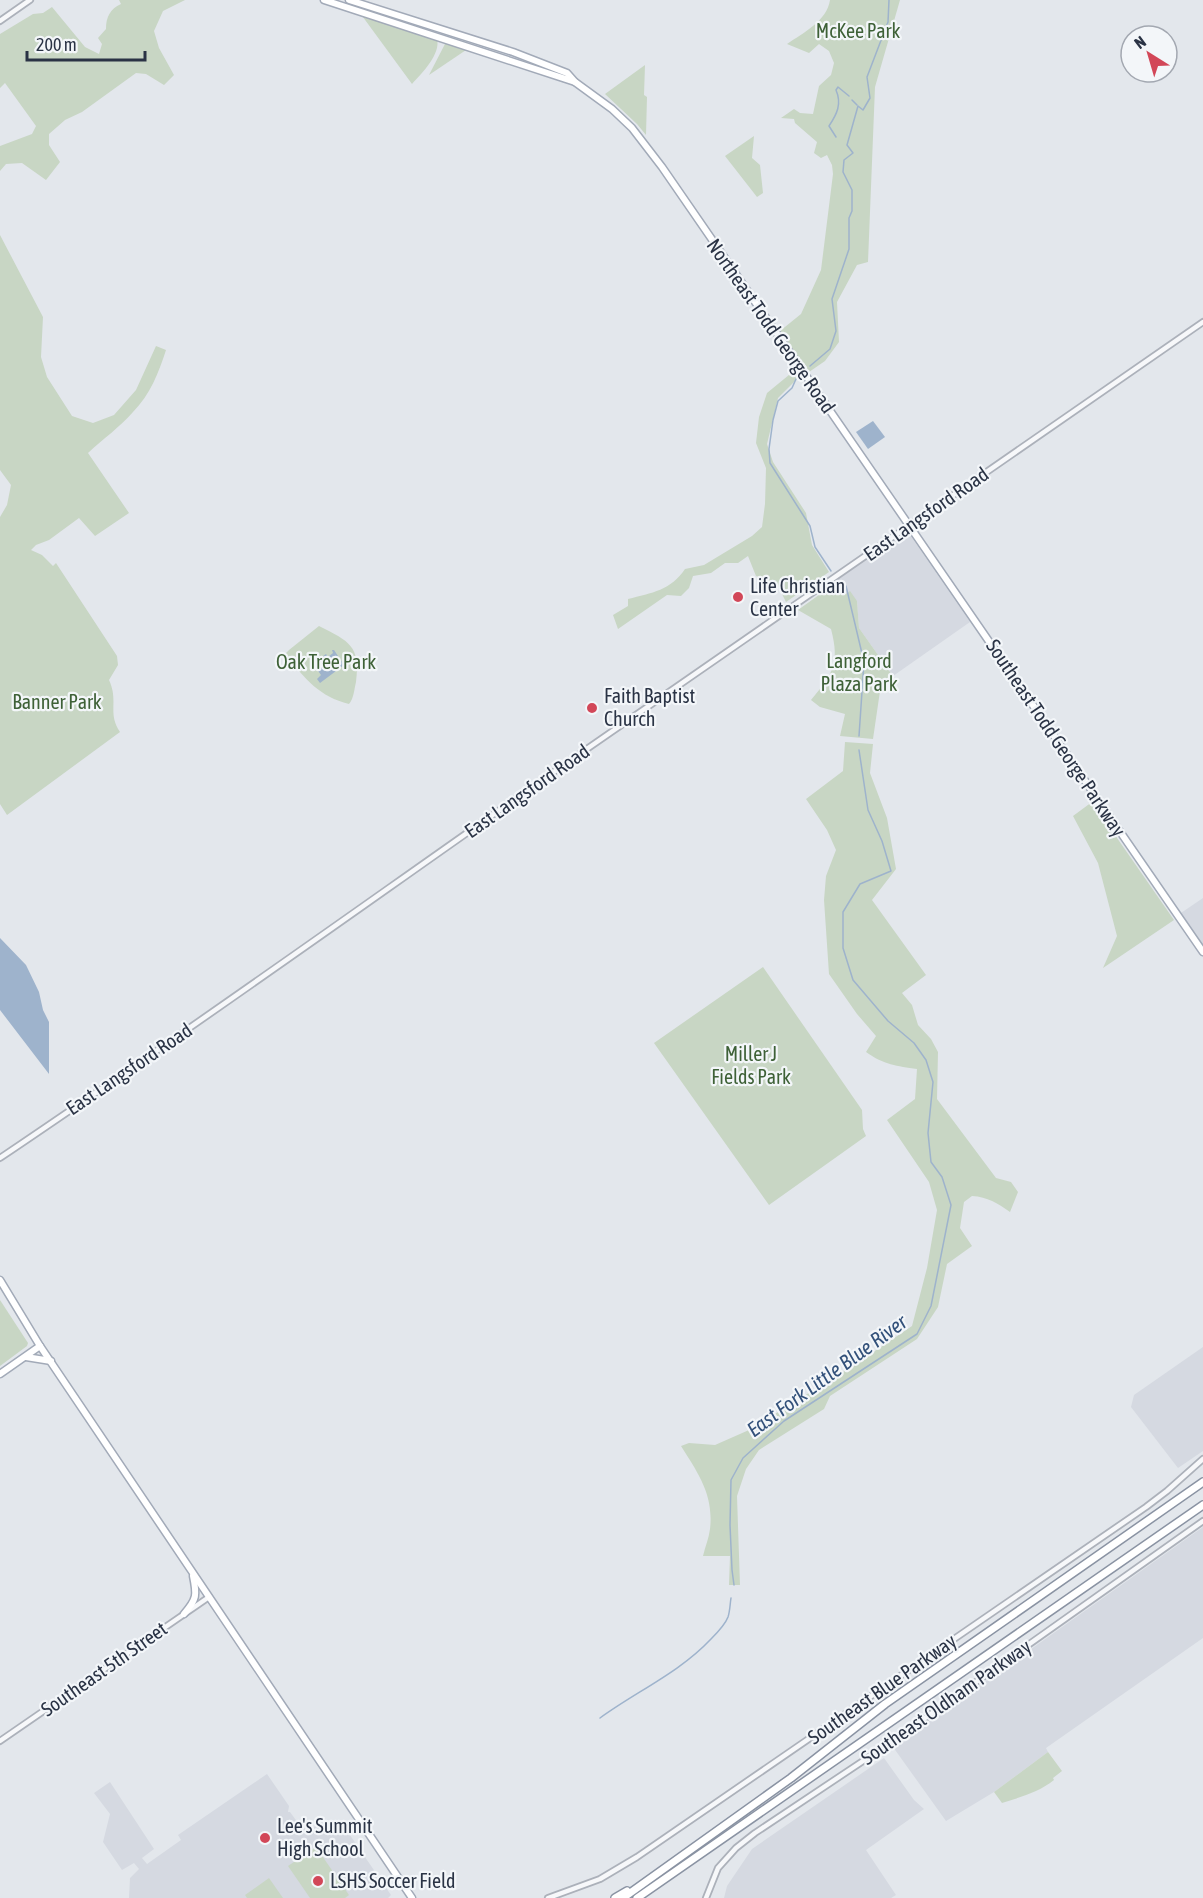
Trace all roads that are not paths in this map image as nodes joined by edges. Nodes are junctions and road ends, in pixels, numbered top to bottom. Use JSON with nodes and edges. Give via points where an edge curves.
{"nodes":[{"id":1,"x":30,"y":0,"type":"edge"},
{"id":2,"x":324,"y":0,"type":"edge"},
{"id":3,"x":349,"y":0,"type":"edge"},
{"id":4,"x":0,"y":21,"type":"edge"},
{"id":5,"x":575,"y":82,"type":"junction"},
{"id":6,"x":1203,"y":322,"type":"edge"},
{"id":7,"x":908,"y":525,"type":"junction"},
{"id":8,"x":1203,"y":952,"type":"edge"},
{"id":9,"x":0,"y":1158,"type":"edge"},
{"id":10,"x":1,"y":1284,"type":"edge"},
{"id":11,"x":40,"y":1346,"type":"junction"},
{"id":12,"x":25,"y":1357,"type":"junction"},
{"id":13,"x":51,"y":1362,"type":"junction"},
{"id":14,"x":0,"y":1374,"type":"edge"},
{"id":15,"x":1203,"y":1459,"type":"edge"},
{"id":16,"x":1203,"y":1482,"type":"edge"},
{"id":17,"x":1203,"y":1505,"type":"edge"},
{"id":18,"x":1203,"y":1521,"type":"edge"},
{"id":19,"x":192,"y":1572,"type":"junction"},
{"id":20,"x":209,"y":1597,"type":"junction"},
{"id":21,"x":184,"y":1614,"type":"junction"},
{"id":22,"x":0,"y":1741,"type":"edge"},
{"id":23,"x":670,"y":1875,"type":"junction"},
{"id":24,"x":653,"y":1877,"type":"junction"},
{"id":25,"x":412,"y":1898,"type":"edge"},
{"id":26,"x":548,"y":1898,"type":"edge"},
{"id":27,"x":615,"y":1898,"type":"edge"},
{"id":28,"x":623,"y":1898,"type":"edge"},
{"id":29,"x":637,"y":1898,"type":"edge"},
{"id":30,"x":643,"y":1898,"type":"edge"},
{"id":31,"x":706,"y":1898,"type":"edge"}],
"edges":[{"from":1,"to":4,"type":"street"},
{"from":2,"to":5,"type":"main road"},
{"from":3,"to":5,"type":"main road","name":"Northeast Todd George Road","via":[[542,62],[567,73]]},
{"from":5,"to":7,"type":"main road","name":"Northeast Todd George Road","via":[[632,128],[662,167]]},
{"from":6,"to":7,"type":"street","name":"East Langsford Road"},
{"from":7,"to":8,"type":"main road","name":"Southeast Todd George Parkway"},
{"from":7,"to":9,"type":"street","name":"East Langsford Road"},
{"from":10,"to":11,"type":"main road"},
{"from":11,"to":12,"type":"main road"},
{"from":11,"to":13,"type":"main road"},
{"from":12,"to":13,"type":"main road"},
{"from":12,"to":14,"type":"main road"},
{"from":13,"to":19,"type":"main road"},
{"from":15,"to":26,"type":"street","name":"Southeast Blue Parkway","via":[[1146,1507],[653,1847],[607,1876]]},
{"from":16,"to":24,"type":"highway","via":[[885,1704],[791,1778]]},
{"from":17,"to":23,"type":"highway"},
{"from":18,"to":31,"type":"street","name":"Southeast Oldham Parkway","via":[[881,1749],[755,1833],[718,1868]]},
{"from":19,"to":20,"type":"main road"},
{"from":19,"to":21,"type":"main road","via":[[196,1596]]},
{"from":20,"to":21,"type":"street","name":"Southeast 5th Street"},
{"from":20,"to":25,"type":"main road"},
{"from":21,"to":22,"type":"street","name":"Southeast 5th Street"},
{"from":23,"to":29,"type":"highway"},
{"from":23,"to":30,"type":"highway"},
{"from":24,"to":27,"type":"highway"},
{"from":24,"to":28,"type":"highway"}]}
